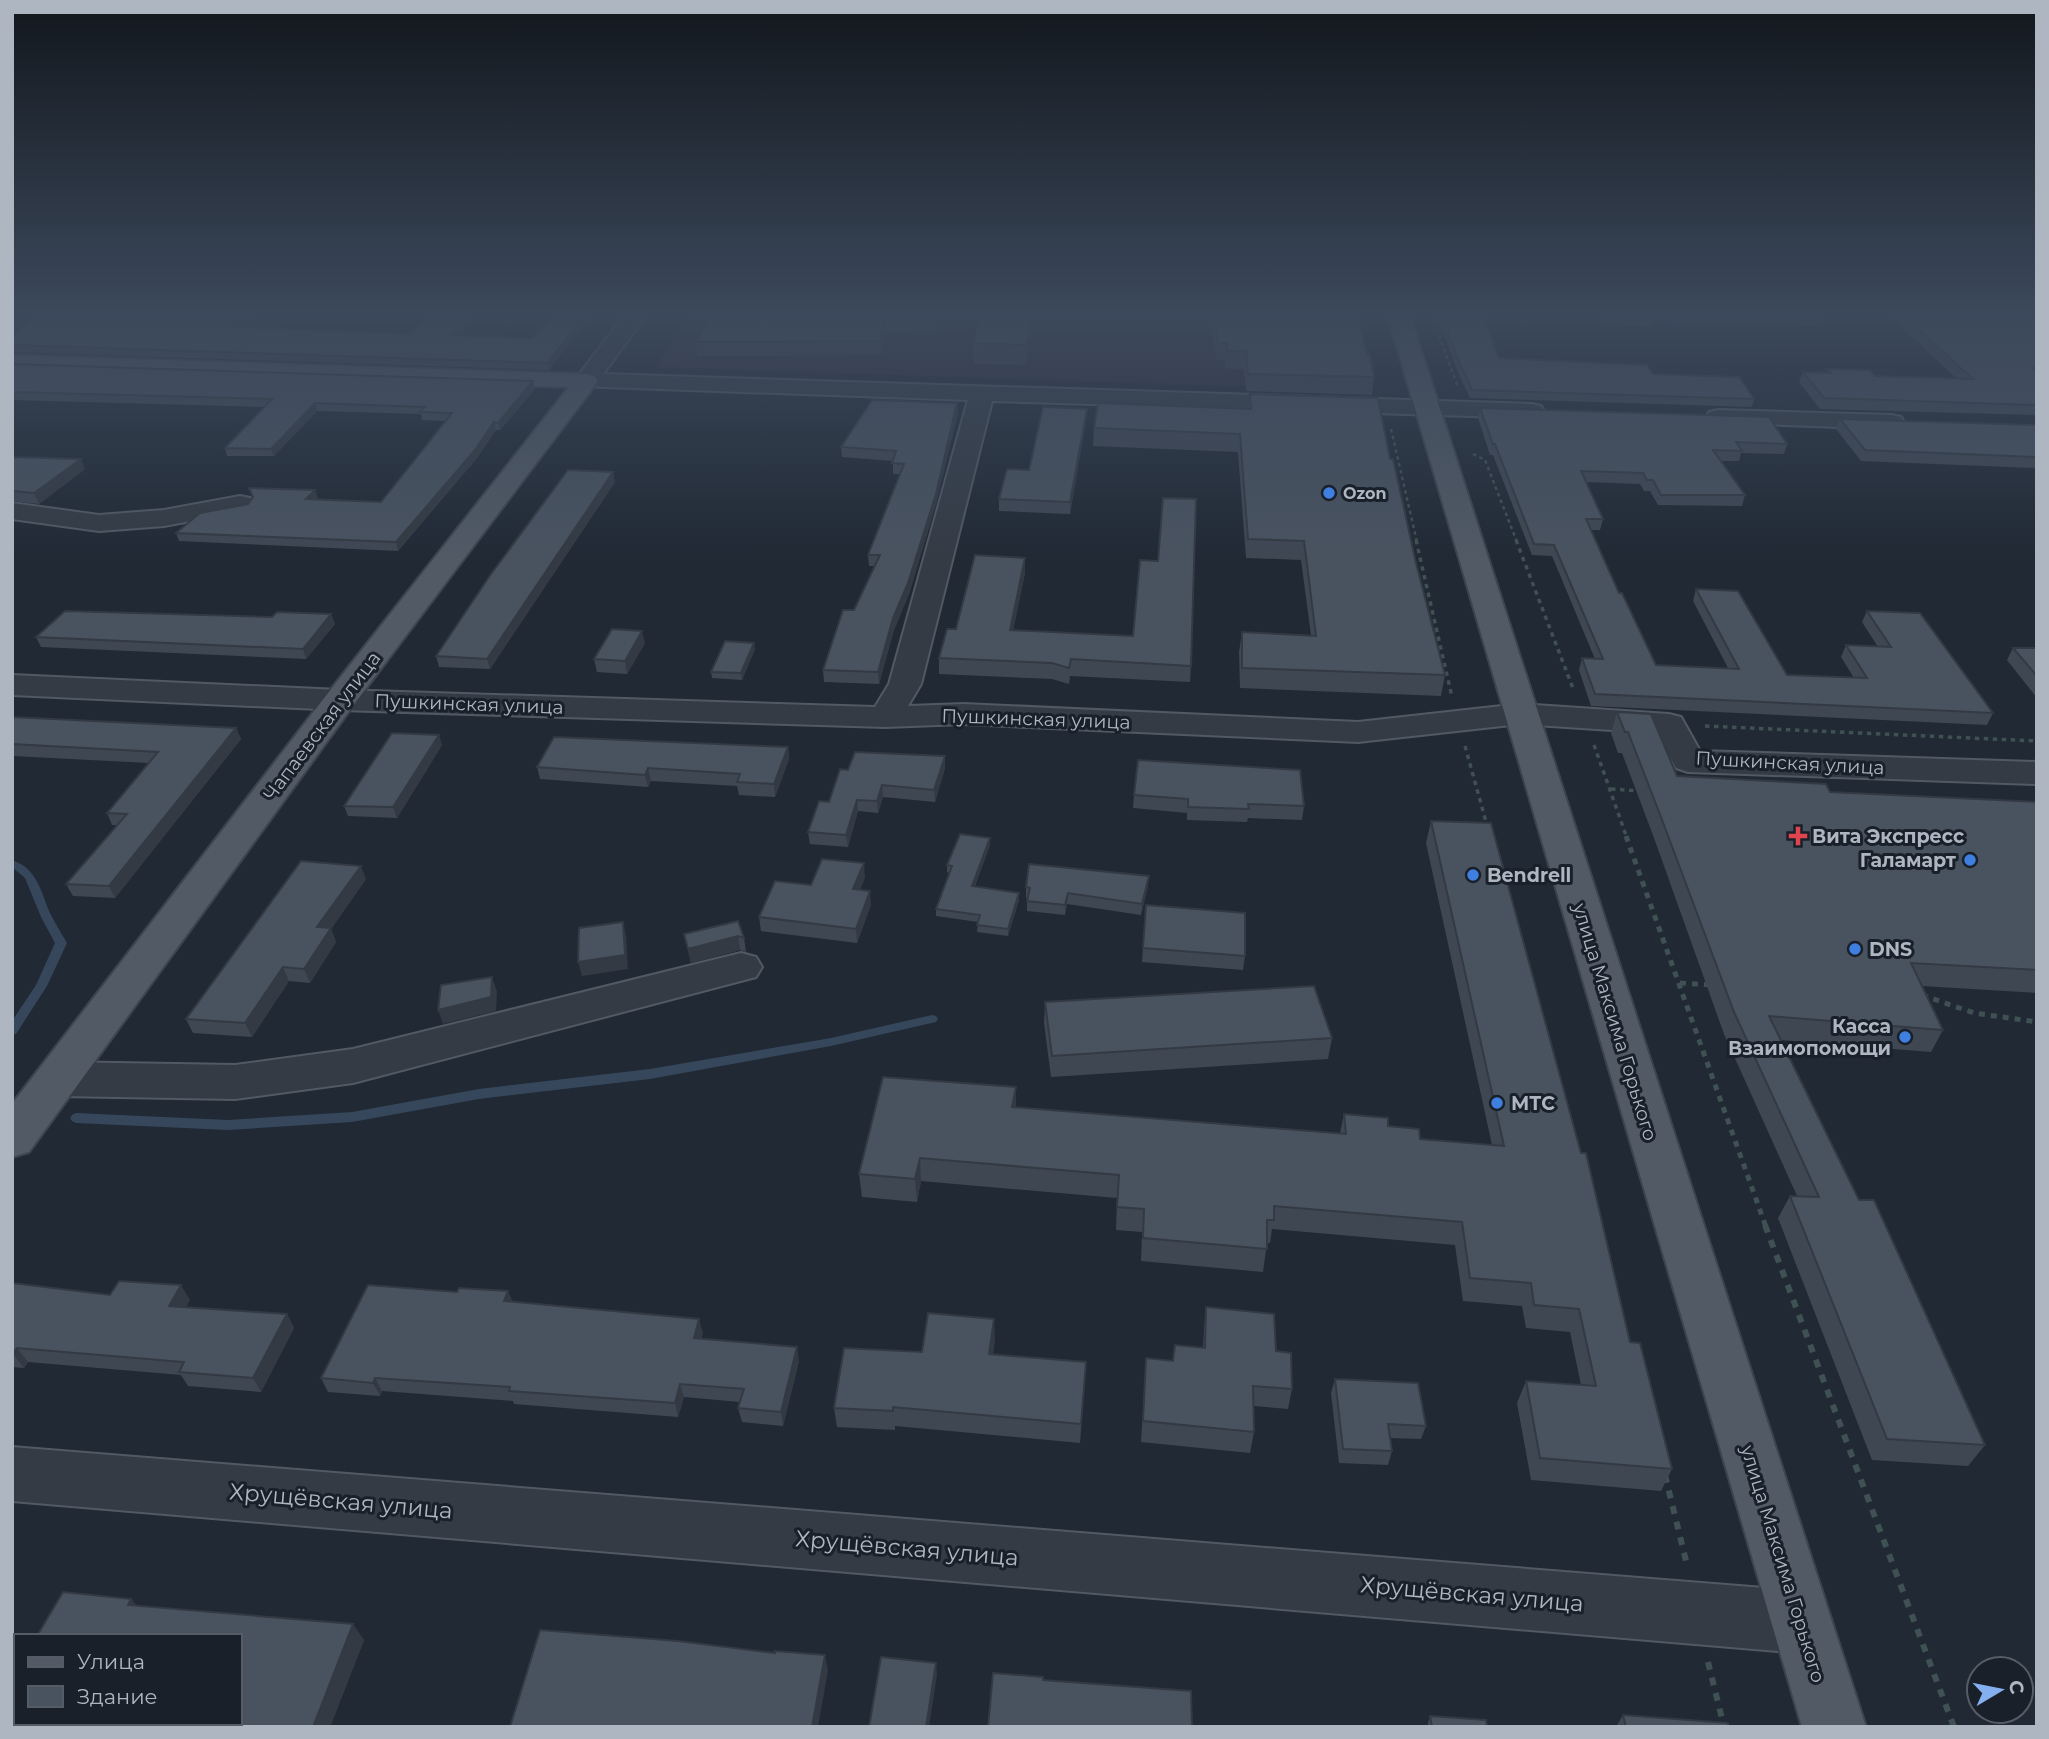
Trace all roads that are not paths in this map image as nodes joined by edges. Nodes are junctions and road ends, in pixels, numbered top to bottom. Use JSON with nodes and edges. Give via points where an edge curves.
{"nodes":[{"id":1,"x":574,"y":397,"type":"edge"},
{"id":2,"x":981,"y":397,"type":"edge"},
{"id":3,"x":1086,"y":397,"type":"edge"},
{"id":4,"x":1444,"y":399,"type":"junction"},
{"id":5,"x":1550,"y":411,"type":"edge"},
{"id":6,"x":1689,"y":416,"type":"edge"},
{"id":7,"x":1912,"y":422,"type":"edge"},
{"id":8,"x":240,"y":504,"type":"edge"},
{"id":9,"x":12,"y":511,"type":"edge"},
{"id":10,"x":12,"y":685,"type":"edge"},
{"id":11,"x":340,"y":699,"type":"junction"},
{"id":12,"x":1520,"y":714,"type":"junction"},
{"id":13,"x":885,"y":717,"type":"junction"},
{"id":14,"x":2037,"y":773,"type":"edge"},
{"id":15,"x":741,"y":967,"type":"dead end"},
{"id":16,"x":57,"y":1079,"type":"junction"},
{"id":17,"x":12,"y":1139,"type":"edge"},
{"id":18,"x":12,"y":1474,"type":"edge"},
{"id":19,"x":1801,"y":1622,"type":"junction"},
{"id":20,"x":1834,"y":1727,"type":"edge"}],
"edges":[{"from":1,"to":11,"type":"main road","name":"Чапаевская улица"},
{"from":2,"to":13,"type":"street","via":[[905,684]]},
{"from":3,"to":4,"type":"street","via":[[1377,406]]},
{"from":4,"to":5,"type":"street"},
{"from":4,"to":12,"type":"main road","name":"улица Максима Горького"},
{"from":6,"to":7,"type":"street"},
{"from":8,"to":9,"type":"street","via":[[164,518],[99,523]]},
{"from":10,"to":11,"type":"street","name":"Пушкинская улица"},
{"from":11,"to":13,"type":"street","name":"Пушкинская улица"},
{"from":11,"to":16,"type":"main road","name":"Чапаевская улица"},
{"from":12,"to":13,"type":"street","name":"Пушкинская улица","via":[[1358,732],[964,714]]},
{"from":12,"to":14,"type":"street","name":"Пушкинская улица","via":[[1670,724],[1688,761]]},
{"from":12,"to":19,"type":"main road","name":"улица Максима Горького"},
{"from":15,"to":16,"type":"street","via":[[353,1066],[235,1082]]},
{"from":16,"to":17,"type":"main road","name":"Чапаевская улица"},
{"from":18,"to":19,"type":"street","name":"Хрущёвская улица"},
{"from":19,"to":20,"type":"main road","name":"улица Максима Горького"}]}
